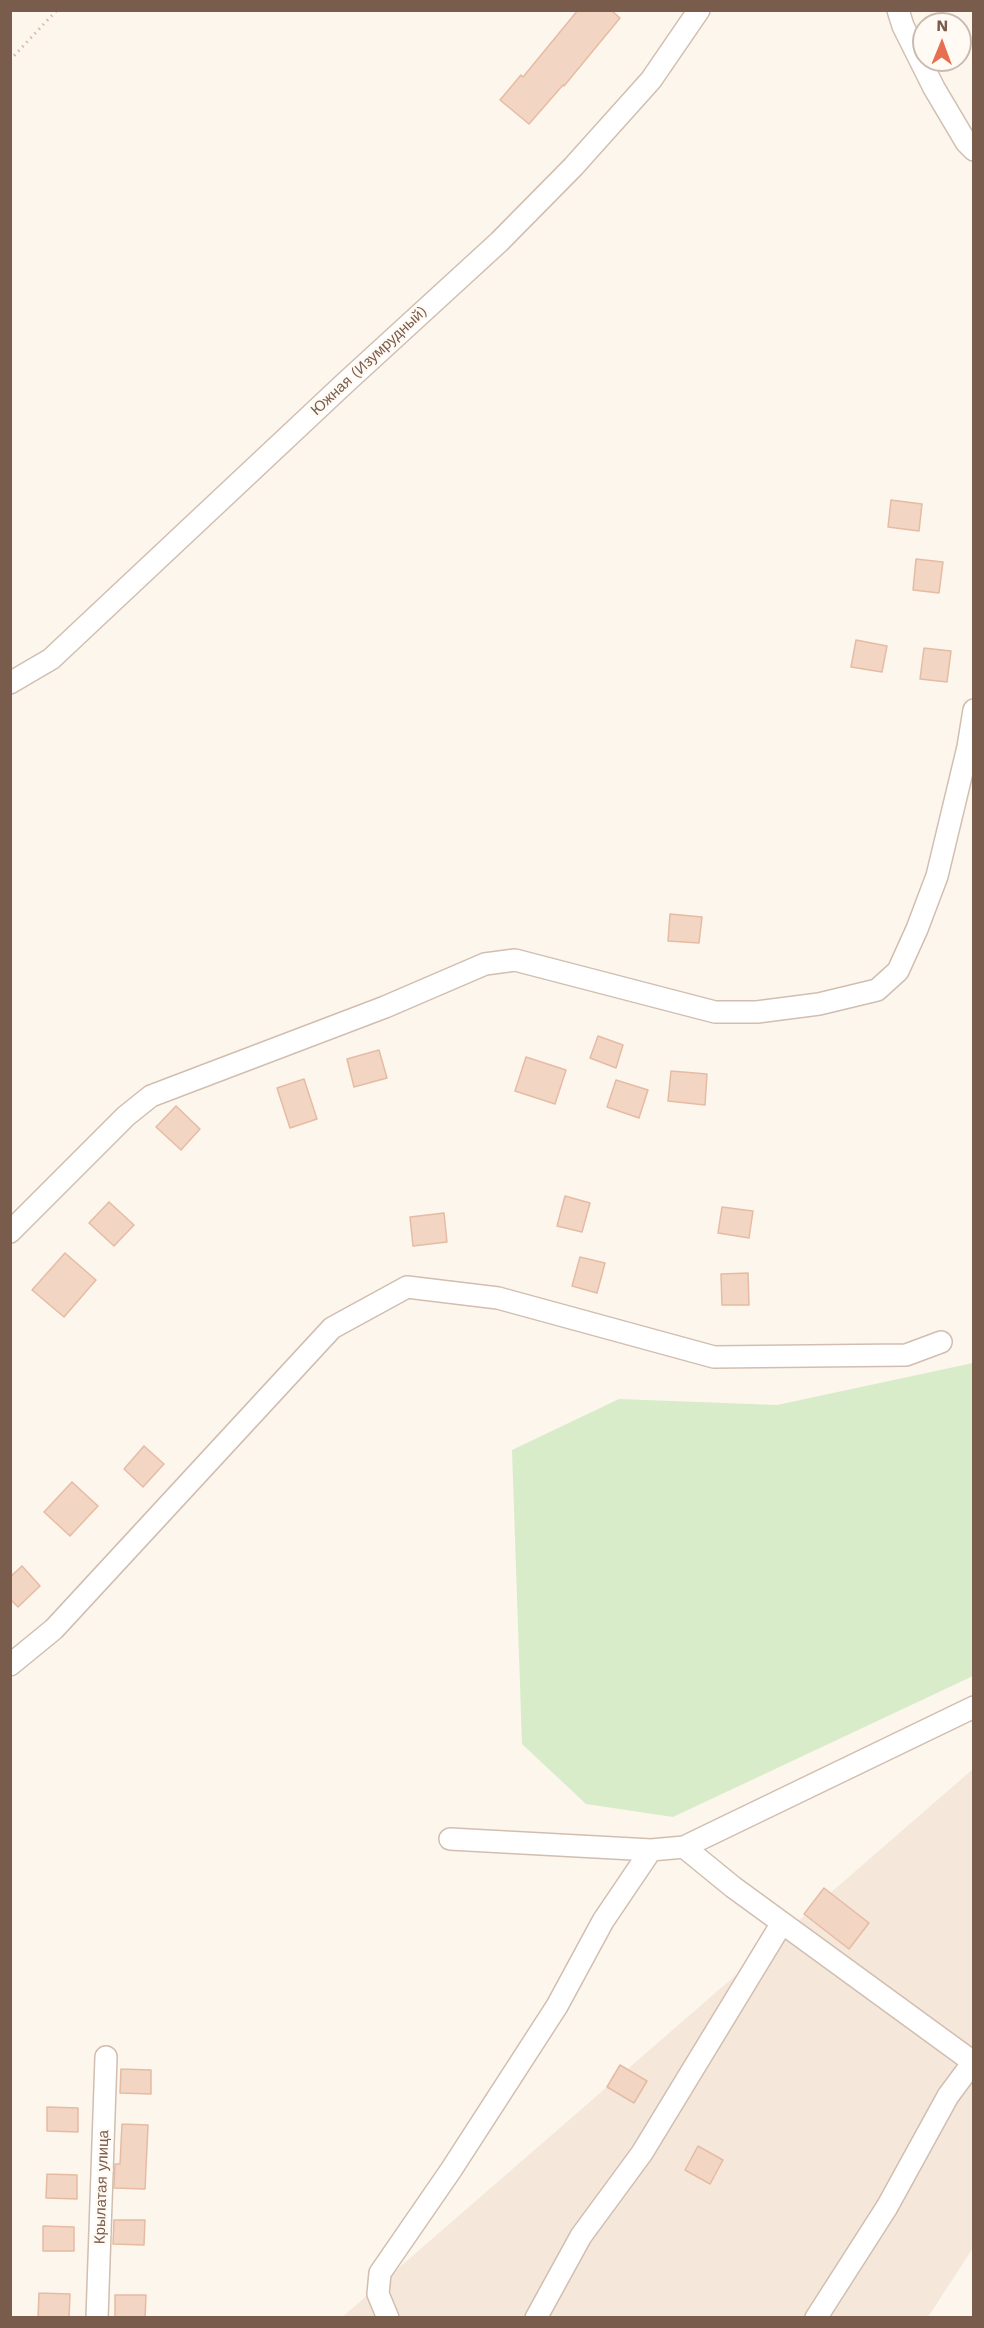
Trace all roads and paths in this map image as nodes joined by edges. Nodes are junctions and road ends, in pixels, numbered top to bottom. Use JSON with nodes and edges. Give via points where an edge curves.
{"nodes":[{"id":1,"x":57,"y":10,"type":"edge"},
{"id":2,"x":699,"y":10,"type":"edge"},
{"id":3,"x":898,"y":10,"type":"edge"},
{"id":4,"x":10,"y":60,"type":"edge"},
{"id":5,"x":974,"y":150,"type":"edge"},
{"id":6,"x":10,"y":683,"type":"edge"},
{"id":7,"x":974,"y":710,"type":"edge"},
{"id":8,"x":10,"y":1232,"type":"edge"},
{"id":9,"x":941,"y":1342,"type":"dead end"},
{"id":10,"x":10,"y":1665,"type":"edge"},
{"id":11,"x":974,"y":1707,"type":"edge"},
{"id":12,"x":450,"y":1839,"type":"dead end"},
{"id":13,"x":684,"y":1847,"type":"junction"},
{"id":14,"x":651,"y":1850,"type":"junction"},
{"id":15,"x":782,"y":1923,"type":"junction"},
{"id":16,"x":106,"y":2057,"type":"dead end"},
{"id":17,"x":973,"y":2062,"type":"edge"},
{"id":18,"x":98,"y":2318,"type":"edge"},
{"id":19,"x":388,"y":2318,"type":"edge"},
{"id":20,"x":536,"y":2318,"type":"edge"},
{"id":21,"x":816,"y":2318,"type":"edge"}],
"edges":[{"from":1,"to":4,"type":"path"},
{"from":2,"to":6,"type":"street","name":"Южная (Изумрудный)","via":[[651,80],[499,242],[51,659]]},
{"from":3,"to":5,"type":"street","via":[[934,88]]},
{"from":7,"to":8,"type":"street","via":[[937,876],[898,971],[877,990],[819,1004],[715,1012],[515,960],[485,964],[385,1007],[151,1095]]},
{"from":9,"to":10,"type":"street","via":[[906,1355],[714,1357],[498,1298],[407,1287],[332,1328],[54,1629]]},
{"from":11,"to":13,"type":"street"},
{"from":12,"to":14,"type":"street"},
{"from":13,"to":14,"type":"street"},
{"from":13,"to":15,"type":"street"},
{"from":14,"to":19,"type":"street","via":[[603,1921],[557,2006],[380,2272],[378,2294]]},
{"from":15,"to":17,"type":"street"},
{"from":15,"to":20,"type":"street","via":[[642,2153],[581,2236]]},
{"from":16,"to":18,"type":"street","name":"Крылатая улица"},
{"from":17,"to":21,"type":"street","via":[[948,2096],[887,2207]]}]}
